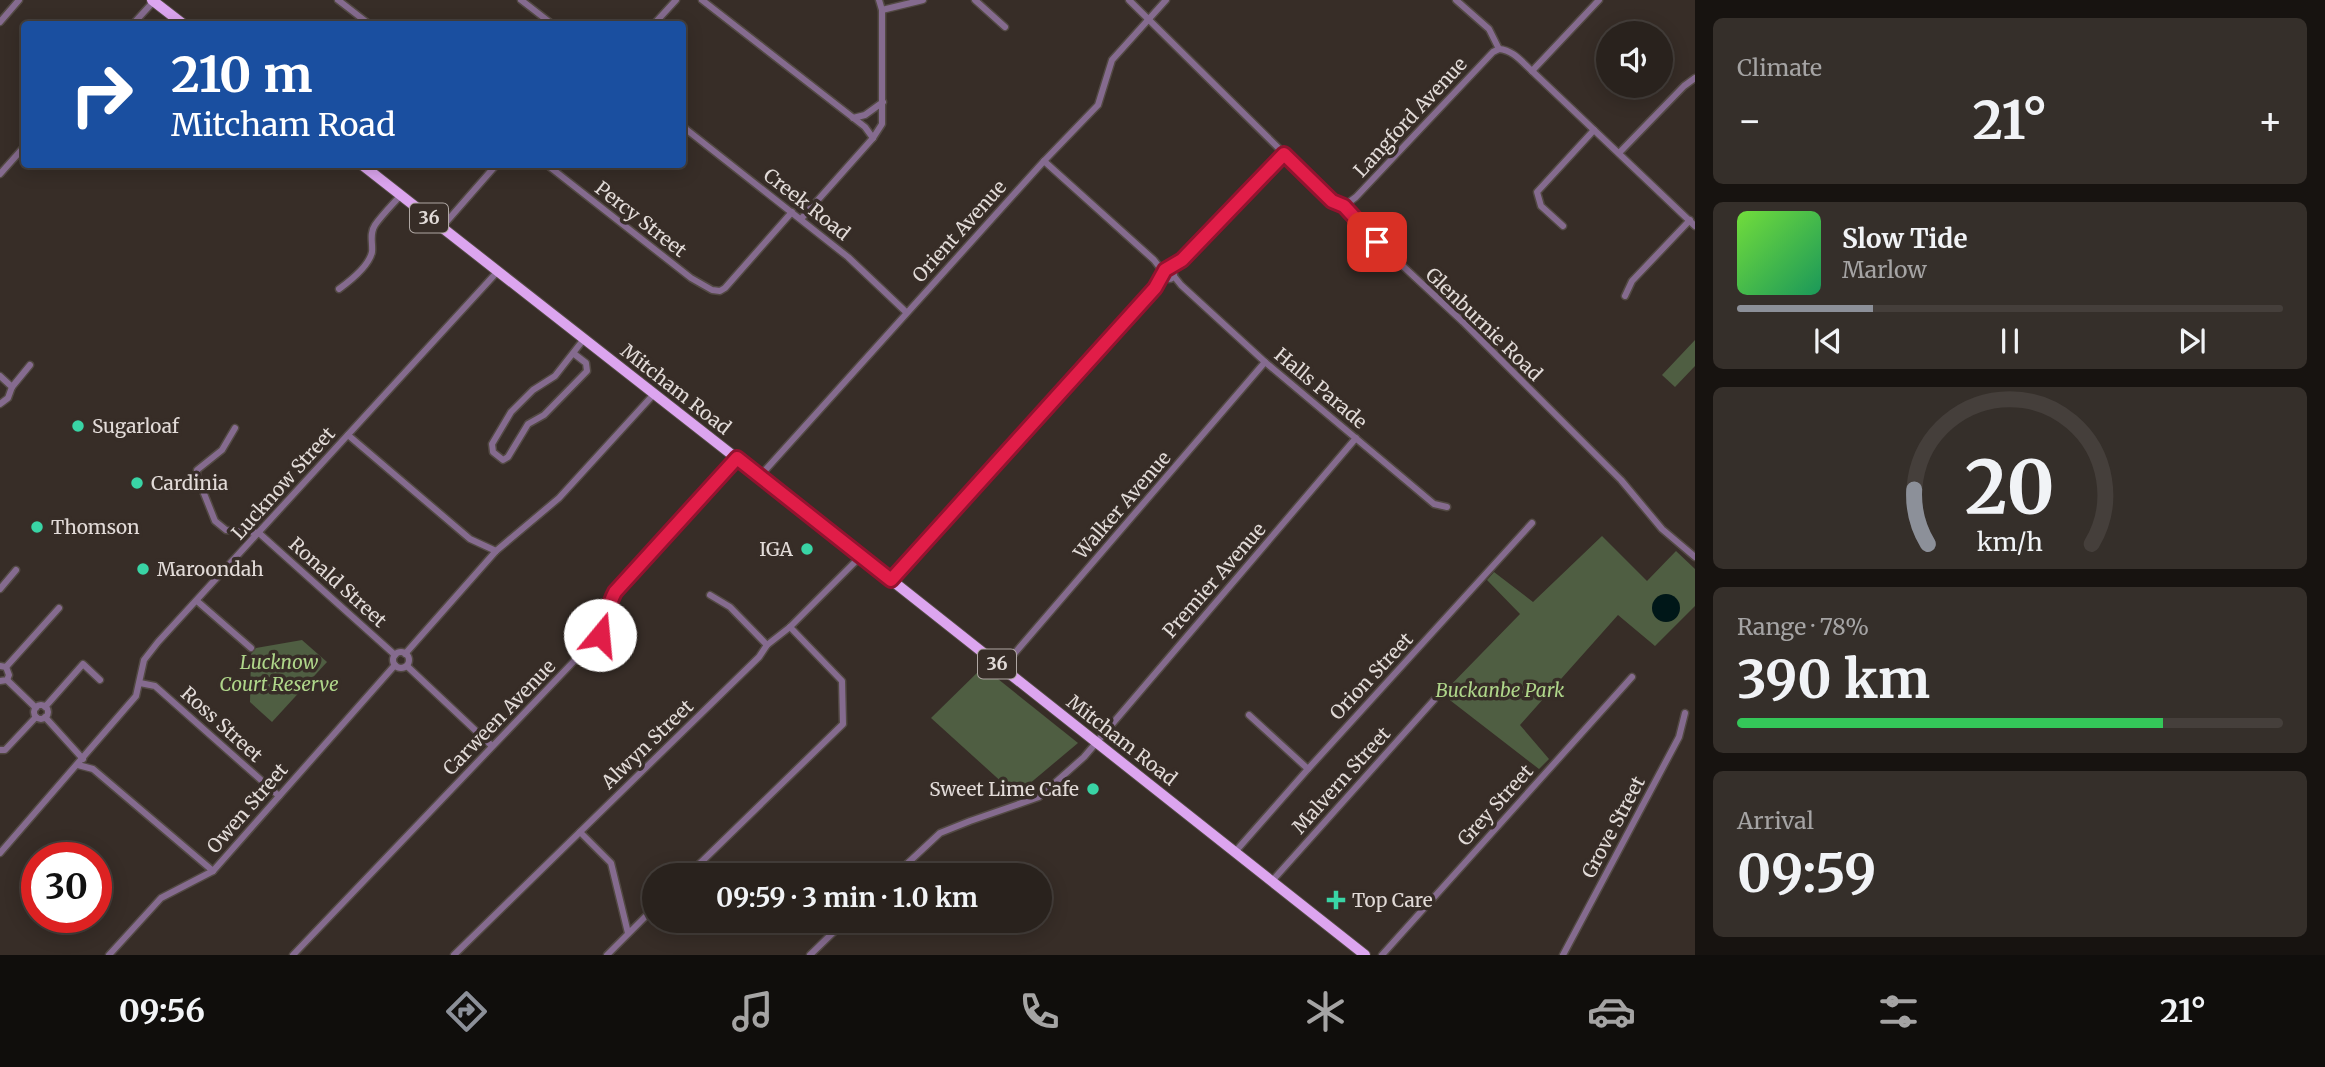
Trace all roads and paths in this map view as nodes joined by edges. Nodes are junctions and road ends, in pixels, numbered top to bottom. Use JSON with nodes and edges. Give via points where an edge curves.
{"nodes":[{"id":1,"x":19,"y":0,"type":"edge"},
{"id":2,"x":338,"y":0,"type":"edge"},
{"id":3,"x":521,"y":0,"type":"edge"},
{"id":4,"x":676,"y":0,"type":"edge"},
{"id":5,"x":702,"y":0,"type":"edge"},
{"id":6,"x":879,"y":0,"type":"edge"},
{"id":7,"x":923,"y":0,"type":"edge"},
{"id":8,"x":975,"y":0,"type":"edge"},
{"id":9,"x":1129,"y":0,"type":"edge"},
{"id":10,"x":1166,"y":0,"type":"edge"},
{"id":11,"x":1456,"y":0,"type":"edge"},
{"id":12,"x":1599,"y":0,"type":"edge"},
{"id":13,"x":153,"y":1,"type":"edge"},
{"id":14,"x":531,"y":3,"type":"edge"},
{"id":15,"x":882,"y":10,"type":"junction"},
{"id":16,"x":1149,"y":19,"type":"junction"},
{"id":17,"x":136,"y":21,"type":"edge"},
{"id":18,"x":179,"y":21,"type":"edge"},
{"id":19,"x":365,"y":21,"type":"edge"},
{"id":20,"x":549,"y":21,"type":"edge"},
{"id":21,"x":657,"y":21,"type":"edge"},
{"id":22,"x":0,"y":22,"type":"edge"},
{"id":23,"x":1005,"y":27,"type":"dead end"},
{"id":24,"x":1499,"y":49,"type":"junction"},
{"id":25,"x":1532,"y":71,"type":"junction"},
{"id":26,"x":1695,"y":78,"type":"edge"},
{"id":27,"x":883,"y":102,"type":"junction"},
{"id":28,"x":853,"y":118,"type":"junction"},
{"id":29,"x":686,"y":129,"type":"edge"},
{"id":30,"x":1594,"y":130,"type":"junction"},
{"id":31,"x":873,"y":138,"type":"junction"},
{"id":32,"x":21,"y":150,"type":"edge"},
{"id":33,"x":1619,"y":153,"type":"junction"},
{"id":34,"x":1284,"y":154,"type":"junction"},
{"id":35,"x":1044,"y":161,"type":"junction"},
{"id":36,"x":366,"y":168,"type":"edge"},
{"id":37,"x":494,"y":168,"type":"edge"},
{"id":38,"x":551,"y":168,"type":"edge"},
{"id":39,"x":0,"y":174,"type":"edge"},
{"id":40,"x":400,"y":196,"type":"junction"},
{"id":41,"x":1344,"y":206,"type":"junction"},
{"id":42,"x":792,"y":212,"type":"junction"},
{"id":43,"x":801,"y":219,"type":"junction"},
{"id":44,"x":1692,"y":223,"type":"edge"},
{"id":45,"x":1563,"y":226,"type":"dead end"},
{"id":46,"x":441,"y":228,"type":"junction"},
{"id":47,"x":498,"y":271,"type":"junction"},
{"id":48,"x":1169,"y":273,"type":"junction"},
{"id":49,"x":339,"y":289,"type":"dead end"},
{"id":50,"x":1625,"y":296,"type":"dead end"},
{"id":51,"x":906,"y":312,"type":"junction"},
{"id":52,"x":584,"y":339,"type":"junction"},
{"id":53,"x":573,"y":353,"type":"junction"},
{"id":54,"x":1265,"y":362,"type":"junction"},
{"id":55,"x":30,"y":365,"type":"dead end"},
{"id":56,"x":0,"y":376,"type":"edge"},
{"id":57,"x":12,"y":387,"type":"junction"},
{"id":58,"x":654,"y":394,"type":"junction"},
{"id":59,"x":0,"y":404,"type":"edge"},
{"id":60,"x":235,"y":428,"type":"dead end"},
{"id":61,"x":348,"y":435,"type":"junction"},
{"id":62,"x":1356,"y":438,"type":"junction"},
{"id":63,"x":737,"y":458,"type":"junction"},
{"id":64,"x":760,"y":476,"type":"junction"},
{"id":65,"x":1447,"y":507,"type":"dead end"},
{"id":66,"x":1532,"y":523,"type":"dead end"},
{"id":67,"x":259,"y":533,"type":"junction"},
{"id":68,"x":496,"y":551,"type":"junction"},
{"id":69,"x":861,"y":556,"type":"junction"},
{"id":70,"x":1695,"y":557,"type":"edge"},
{"id":71,"x":16,"y":569,"type":"dead end"},
{"id":72,"x":891,"y":580,"type":"junction"},
{"id":73,"x":0,"y":589,"type":"edge"},
{"id":74,"x":710,"y":595,"type":"dead end"},
{"id":75,"x":197,"y":601,"type":"junction"},
{"id":76,"x":60,"y":608,"type":"dead end"},
{"id":77,"x":790,"y":627,"type":"junction"},
{"id":78,"x":767,"y":645,"type":"junction"},
{"id":79,"x":251,"y":648,"type":"dead end"},
{"id":80,"x":405,"y":654,"type":"junction"},
{"id":81,"x":395,"y":655,"type":"junction"},
{"id":82,"x":395,"y":665,"type":"junction"},
{"id":83,"x":407,"y":666,"type":"junction"},
{"id":84,"x":3,"y":667,"type":"edge"},
{"id":85,"x":1002,"y":668,"type":"junction"},
{"id":86,"x":1632,"y":677,"type":"dead end"},
{"id":87,"x":3,"y":680,"type":"edge"},
{"id":88,"x":100,"y":680,"type":"dead end"},
{"id":89,"x":140,"y":683,"type":"junction"},
{"id":90,"x":1434,"y":700,"type":"dead end"},
{"id":91,"x":45,"y":707,"type":"junction"},
{"id":92,"x":36,"y":708,"type":"junction"},
{"id":93,"x":1685,"y":713,"type":"dead end"},
{"id":94,"x":1249,"y":715,"type":"dead end"},
{"id":95,"x":36,"y":717,"type":"junction"},
{"id":96,"x":45,"y":717,"type":"junction"},
{"id":97,"x":1096,"y":742,"type":"junction"},
{"id":98,"x":492,"y":746,"type":"junction"},
{"id":99,"x":0,"y":750,"type":"edge"},
{"id":100,"x":80,"y":762,"type":"junction"},
{"id":101,"x":1308,"y":769,"type":"junction"},
{"id":102,"x":279,"y":796,"type":"junction"},
{"id":103,"x":580,"y":832,"type":"junction"},
{"id":104,"x":1235,"y":852,"type":"junction"},
{"id":105,"x":0,"y":853,"type":"edge"},
{"id":106,"x":700,"y":863,"type":"edge"},
{"id":107,"x":907,"y":863,"type":"edge"},
{"id":108,"x":213,"y":871,"type":"junction"},
{"id":109,"x":1272,"y":881,"type":"junction"},
{"id":110,"x":642,"y":920,"type":"edge"},
{"id":111,"x":628,"y":933,"type":"junction"},
{"id":112,"x":833,"y":933,"type":"edge"},
{"id":113,"x":109,"y":955,"type":"edge"},
{"id":114,"x":293,"y":955,"type":"edge"},
{"id":115,"x":454,"y":955,"type":"edge"},
{"id":116,"x":607,"y":955,"type":"edge"},
{"id":117,"x":810,"y":955,"type":"edge"},
{"id":118,"x":1365,"y":955,"type":"edge"},
{"id":119,"x":1382,"y":955,"type":"edge"},
{"id":120,"x":1563,"y":955,"type":"edge"}],
"edges":[{"from":1,"to":22,"type":"street"},
{"from":2,"to":19,"type":"street"},
{"from":3,"to":14,"type":"street"},
{"from":4,"to":21,"type":"street"},
{"from":5,"to":28,"type":"street"},
{"from":6,"to":15,"type":"street"},
{"from":7,"to":15,"type":"street"},
{"from":8,"to":23,"type":"street"},
{"from":9,"to":16,"type":"street","name":"Glenburnie Road"},
{"from":10,"to":16,"type":"street","name":"Orient Avenue"},
{"from":11,"to":24,"type":"street","via":[[1489,29]]},
{"from":12,"to":25,"type":"street"},
{"from":13,"to":17,"type":"street"},
{"from":13,"to":18,"type":"main road"},
{"from":14,"to":20,"type":"street"},
{"from":15,"to":27,"type":"street"},
{"from":16,"to":34,"type":"street","name":"Glenburnie Road"},
{"from":16,"to":35,"type":"street","name":"Orient Avenue","via":[[1112,60],[1098,105]]},
{"from":24,"to":25,"type":"street"},
{"from":24,"to":41,"type":"street","name":"Langford Avenue"},
{"from":25,"to":30,"type":"street"},
{"from":26,"to":33,"type":"street"},
{"from":27,"to":28,"type":"street"},
{"from":27,"to":31,"type":"street","via":[[882,124]]},
{"from":28,"to":31,"type":"street"},
{"from":29,"to":42,"type":"street","name":"Creek Road"},
{"from":30,"to":33,"type":"street"},
{"from":30,"to":45,"type":"street","via":[[1537,192],[1541,206]]},
{"from":31,"to":43,"type":"street"},
{"from":32,"to":39,"type":"street"},
{"from":33,"to":44,"type":"street"},
{"from":34,"to":41,"type":"street","name":"Glenburnie Road","via":[[1332,201]]},
{"from":34,"to":48,"type":"street"},
{"from":35,"to":48,"type":"street","name":"Halls Parade"},
{"from":35,"to":51,"type":"street","name":"Orient Avenue"},
{"from":36,"to":40,"type":"main road","name":"Mitcham Road","number":"36"},
{"from":37,"to":46,"type":"street"},
{"from":38,"to":42,"type":"street","name":"Percy Street","via":[[712,290],[720,291]]},
{"from":40,"to":46,"type":"main road","name":"Mitcham Road","number":"36"},
{"from":40,"to":49,"type":"street","via":[[373,227],[368,259]]},
{"from":41,"to":70,"type":"street","name":"Glenburnie Road","via":[[1621,480],[1662,529]]},
{"from":42,"to":43,"type":"street","name":"Creek Road"},
{"from":43,"to":51,"type":"street","name":"Creek Road"},
{"from":44,"to":50,"type":"street","via":[[1632,281]]},
{"from":46,"to":47,"type":"main road","name":"Mitcham Road","number":"36"},
{"from":47,"to":52,"type":"main road","name":"Mitcham Road","number":"36"},
{"from":47,"to":61,"type":"street","name":"Lucknow Street"},
{"from":48,"to":54,"type":"street","name":"Halls Parade"},
{"from":48,"to":72,"type":"street"},
{"from":51,"to":64,"type":"street","name":"Orient Avenue"},
{"from":52,"to":53,"type":"street"},
{"from":52,"to":58,"type":"main road","name":"Mitcham Road","number":"36"},
{"from":53,"to":53,"type":"street","via":[[588,365],[587,371],[544,415],[528,424],[508,457],[497,457],[492,444],[511,412],[555,376]]},
{"from":54,"to":62,"type":"street","name":"Halls Parade"},
{"from":54,"to":85,"type":"street","name":"Walker Avenue"},
{"from":55,"to":57,"type":"street"},
{"from":56,"to":57,"type":"street"},
{"from":57,"to":59,"type":"street"},
{"from":58,"to":63,"type":"main road","name":"Mitcham Road","number":"36"},
{"from":58,"to":68,"type":"street","via":[[559,498]]},
{"from":60,"to":67,"type":"street","via":[[222,450],[201,465],[197,476],[215,521],[226,530]]},
{"from":61,"to":67,"type":"street","name":"Lucknow Street"},
{"from":61,"to":68,"type":"street","via":[[470,539]]},
{"from":62,"to":65,"type":"street","name":"Halls Parade","via":[[1434,504]]},
{"from":62,"to":97,"type":"street","name":"Premier Avenue"},
{"from":63,"to":64,"type":"main road","name":"Mitcham Road","number":"36"},
{"from":63,"to":98,"type":"street","name":"Carween Avenue","via":[[615,592],[600,635]]},
{"from":64,"to":69,"type":"main road","name":"Mitcham Road","number":"36"},
{"from":66,"to":101,"type":"street","name":"Orion Street"},
{"from":67,"to":75,"type":"street","name":"Lucknow Street"},
{"from":67,"to":81,"type":"street","name":"Ronald Street"},
{"from":68,"to":80,"type":"street"},
{"from":69,"to":72,"type":"main road","name":"Mitcham Road","number":"36"},
{"from":69,"to":77,"type":"street","name":"Alwyn Street"},
{"from":71,"to":73,"type":"street"},
{"from":72,"to":85,"type":"main road","name":"Mitcham Road","number":"36"},
{"from":74,"to":78,"type":"street","via":[[730,607]]},
{"from":75,"to":79,"type":"street"},
{"from":75,"to":89,"type":"street","name":"Lucknow Street","via":[[144,660]]},
{"from":76,"to":84,"type":"street"},
{"from":77,"to":78,"type":"street","name":"Alwyn Street"},
{"from":77,"to":106,"type":"street","via":[[842,681],[843,724]]},
{"from":78,"to":103,"type":"street","name":"Alwyn Street"},
{"from":80,"to":81,"type":"street"},
{"from":80,"to":83,"type":"street"},
{"from":81,"to":82,"type":"street"},
{"from":82,"to":83,"type":"street"},
{"from":82,"to":102,"type":"street","name":"Owen Street"},
{"from":83,"to":98,"type":"street"},
{"from":84,"to":87,"type":"street","via":[[9,672]]},
{"from":85,"to":97,"type":"main road","name":"Mitcham Road","number":"36"},
{"from":86,"to":119,"type":"street","name":"Grey Street"},
{"from":87,"to":92,"type":"street"},
{"from":88,"to":91,"type":"street","via":[[83,664]]},
{"from":89,"to":100,"type":"street","name":"Lucknow Street","via":[[136,695]]},
{"from":89,"to":102,"type":"street","name":"Ross Street","via":[[155,686]]},
{"from":90,"to":109,"type":"street","name":"Malvern Street"},
{"from":91,"to":92,"type":"street"},
{"from":91,"to":96,"type":"street"},
{"from":92,"to":95,"type":"street"},
{"from":93,"to":120,"type":"street","name":"Grove Street","via":[[1679,737]]},
{"from":94,"to":101,"type":"street"},
{"from":95,"to":96,"type":"street"},
{"from":95,"to":99,"type":"street"},
{"from":96,"to":100,"type":"street"},
{"from":97,"to":104,"type":"main road","name":"Mitcham Road","number":"36"},
{"from":97,"to":107,"type":"street","name":"Premier Avenue","via":[[1039,797],[940,833]]},
{"from":98,"to":114,"type":"street","name":"Carween Avenue"},
{"from":100,"to":105,"type":"street","name":"Lucknow Street"},
{"from":100,"to":108,"type":"street"},
{"from":101,"to":104,"type":"street","name":"Orion Street"},
{"from":102,"to":108,"type":"street","name":"Owen Street"},
{"from":103,"to":111,"type":"street","via":[[611,863]]},
{"from":103,"to":115,"type":"street","name":"Alwyn Street"},
{"from":104,"to":109,"type":"main road","name":"Mitcham Road","number":"36"},
{"from":108,"to":113,"type":"street","name":"Owen Street","via":[[162,898]]},
{"from":109,"to":118,"type":"main road","name":"Mitcham Road","number":"36"},
{"from":110,"to":111,"type":"street"},
{"from":111,"to":116,"type":"street"},
{"from":112,"to":117,"type":"street"}]}
